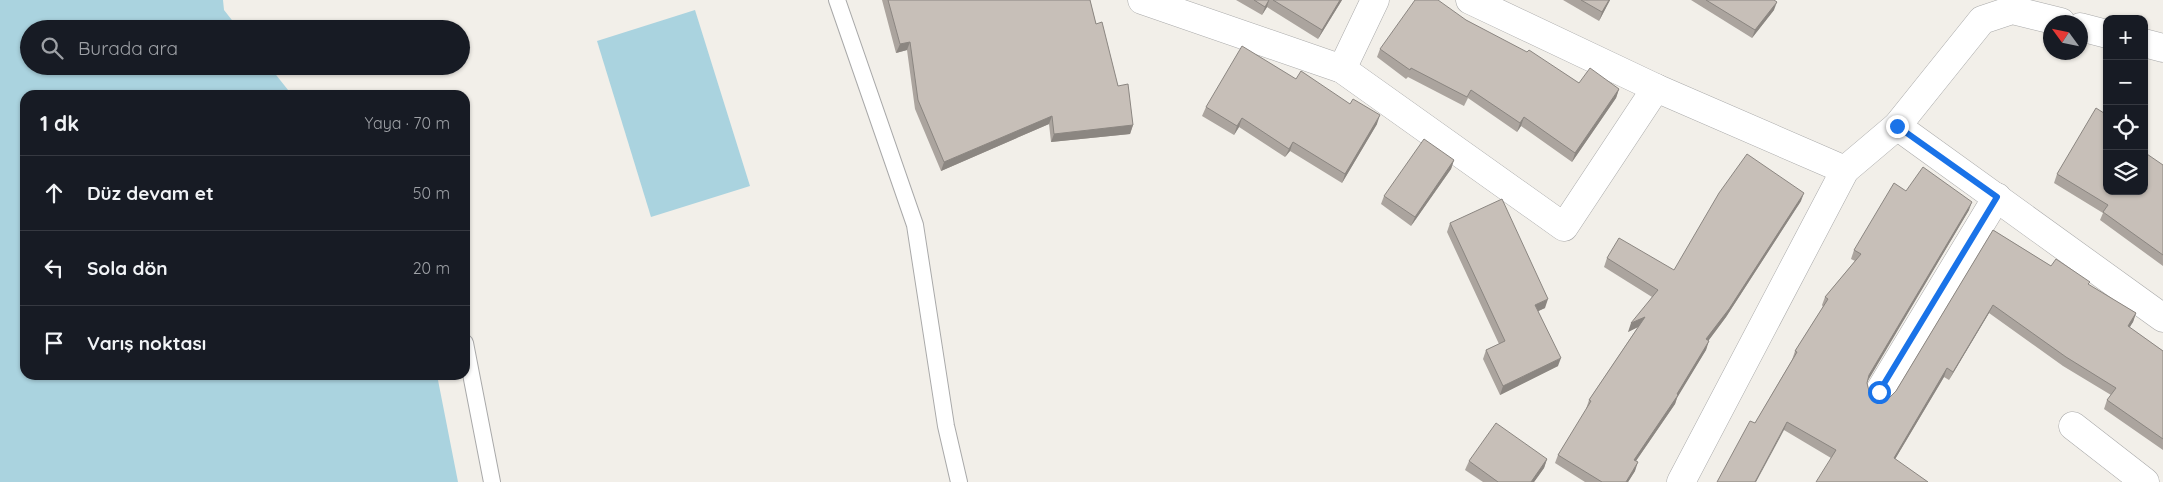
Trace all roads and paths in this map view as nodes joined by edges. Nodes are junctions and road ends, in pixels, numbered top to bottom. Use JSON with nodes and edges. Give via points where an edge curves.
{"nodes":[{"id":1,"x":837,"y":0,"type":"edge"},
{"id":2,"x":1142,"y":0,"type":"edge"},
{"id":3,"x":1375,"y":0,"type":"edge"},
{"id":4,"x":1470,"y":0,"type":"edge"},
{"id":5,"x":2043,"y":18,"type":"edge"},
{"id":6,"x":2088,"y":29,"type":"edge"},
{"id":7,"x":2103,"y":33,"type":"edge"},
{"id":8,"x":2148,"y":44,"type":"edge"},
{"id":9,"x":2163,"y":48,"type":"edge"},
{"id":10,"x":1342,"y":68,"type":"junction"},
{"id":11,"x":1656,"y":88,"type":"junction"},
{"id":12,"x":1897,"y":126,"type":"junction"},
{"id":13,"x":1845,"y":170,"type":"junction"},
{"id":14,"x":1997,"y":197,"type":"junction"},
{"id":15,"x":2163,"y":318,"type":"edge"},
{"id":16,"x":470,"y":368,"type":"edge"},
{"id":17,"x":1879,"y":392,"type":"dead end"},
{"id":18,"x":2073,"y":426,"type":"dead end"},
{"id":19,"x":492,"y":482,"type":"edge"},
{"id":20,"x":959,"y":482,"type":"edge"},
{"id":21,"x":1681,"y":482,"type":"edge"},
{"id":22,"x":2145,"y":482,"type":"edge"}],
"edges":[{"from":1,"to":20,"type":"lane","via":[[915,225],[946,426]]},
{"from":2,"to":10,"type":"street"},
{"from":3,"to":10,"type":"street"},
{"from":4,"to":11,"type":"street"},
{"from":5,"to":12,"type":"street","via":[[2012,10],[1982,20]]},
{"from":6,"to":7,"type":"street"},
{"from":8,"to":9,"type":"street"},
{"from":10,"to":11,"type":"street","via":[[1564,227]]},
{"from":11,"to":13,"type":"street"},
{"from":12,"to":13,"type":"street"},
{"from":12,"to":14,"type":"street"},
{"from":13,"to":21,"type":"street"},
{"from":14,"to":15,"type":"street"},
{"from":14,"to":17,"type":"street"},
{"from":16,"to":19,"type":"lane"},
{"from":18,"to":22,"type":"street"}]}
